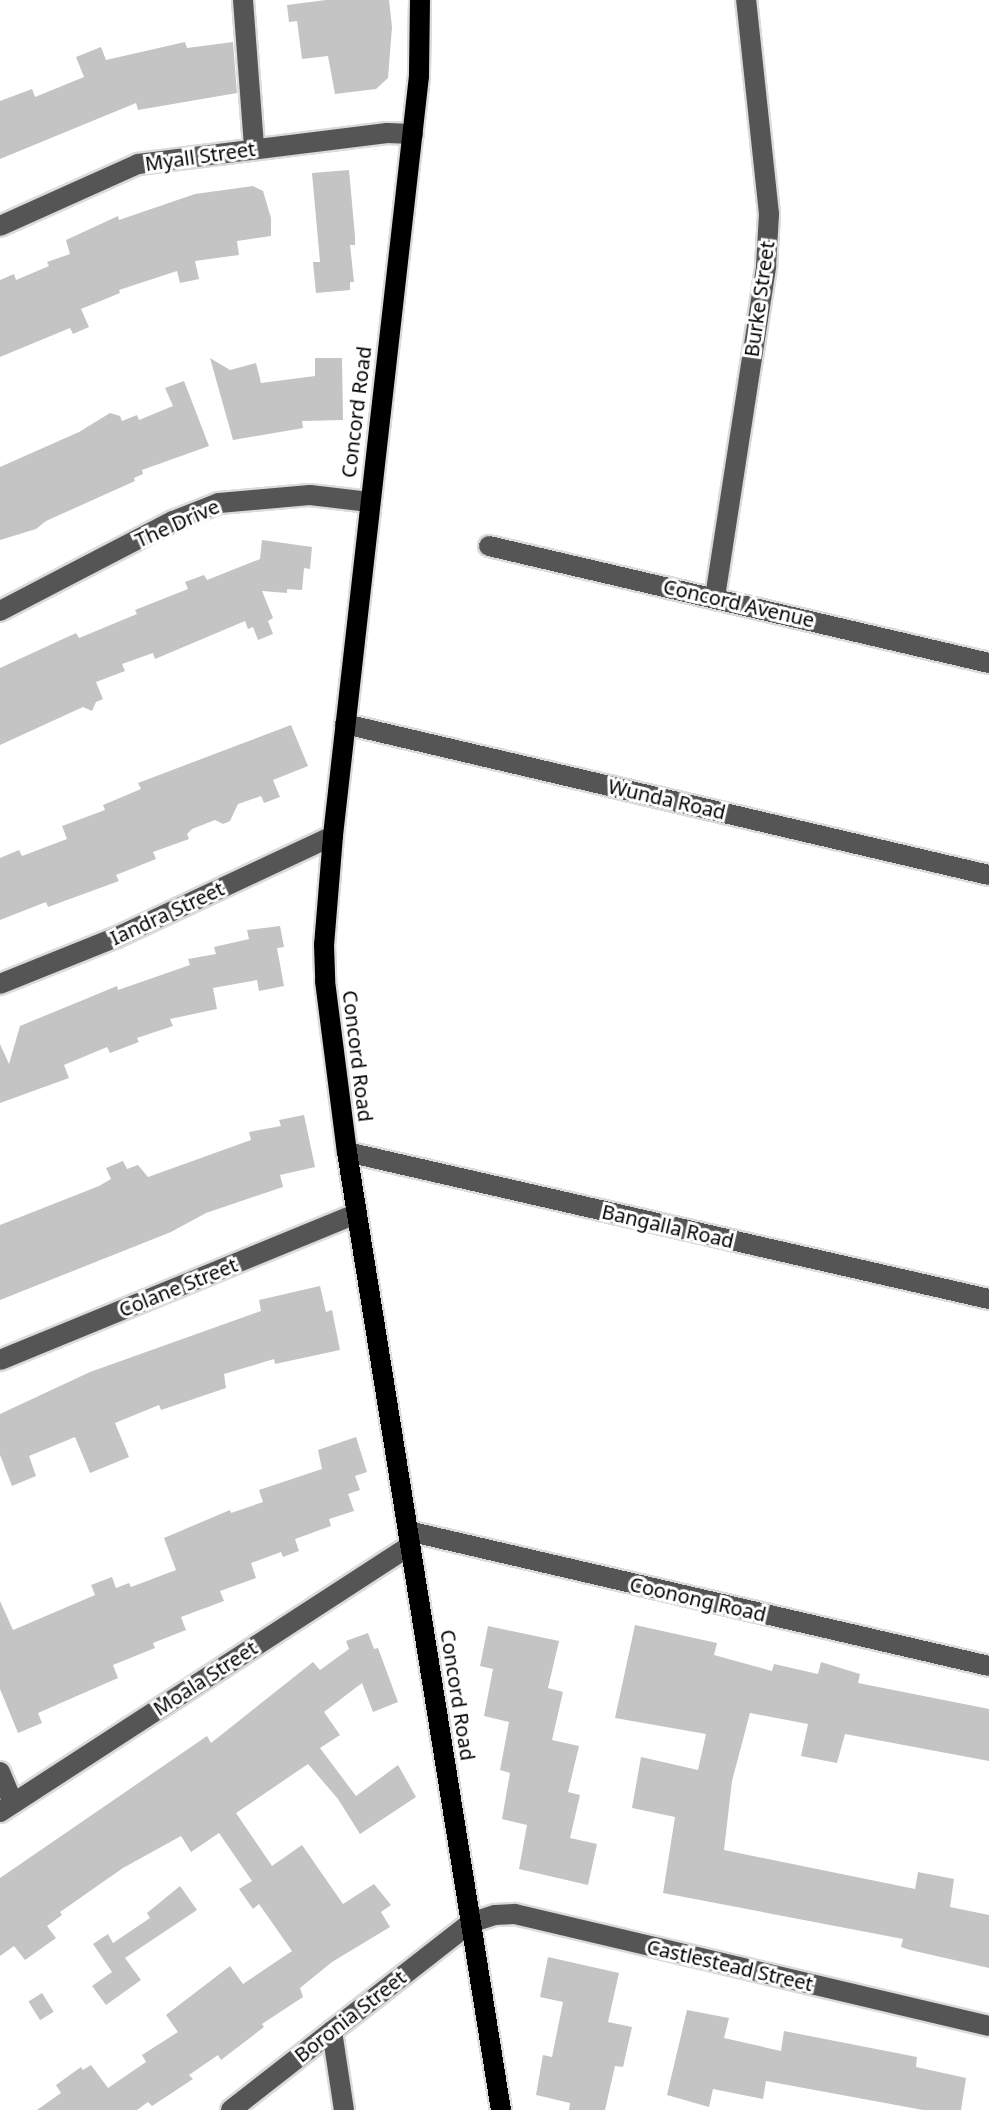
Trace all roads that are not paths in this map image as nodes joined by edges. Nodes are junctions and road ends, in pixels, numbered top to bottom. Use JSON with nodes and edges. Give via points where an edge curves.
{"nodes":[{"id":1,"x":243,"y":0,"type":"edge"},
{"id":2,"x":420,"y":0,"type":"edge"},
{"id":3,"x":746,"y":0,"type":"edge"},
{"id":4,"x":413,"y":134,"type":"junction"},
{"id":5,"x":254,"y":148,"type":"junction"},
{"id":6,"x":0,"y":226,"type":"edge"},
{"id":7,"x":370,"y":502,"type":"junction"},
{"id":8,"x":489,"y":546,"type":"dead end"},
{"id":9,"x":715,"y":597,"type":"junction"},
{"id":10,"x":0,"y":611,"type":"edge"},
{"id":11,"x":989,"y":663,"type":"edge"},
{"id":12,"x":345,"y":724,"type":"junction"},
{"id":13,"x":333,"y":836,"type":"junction"},
{"id":14,"x":989,"y":875,"type":"edge"},
{"id":15,"x":0,"y":984,"type":"edge"},
{"id":16,"x":347,"y":1152,"type":"junction"},
{"id":17,"x":356,"y":1214,"type":"junction"},
{"id":18,"x":989,"y":1299,"type":"edge"},
{"id":19,"x":0,"y":1360,"type":"edge"},
{"id":20,"x":409,"y":1539,"type":"junction"},
{"id":21,"x":989,"y":1666,"type":"edge"},
{"id":22,"x":0,"y":1772,"type":"edge"},
{"id":23,"x":6,"y":1807,"type":"edge"},
{"id":24,"x":470,"y":1923,"type":"junction"},
{"id":25,"x":989,"y":2026,"type":"edge"},
{"id":26,"x":332,"y":2031,"type":"junction"},
{"id":27,"x":231,"y":2110,"type":"edge"},
{"id":28,"x":344,"y":2110,"type":"edge"},
{"id":29,"x":501,"y":2110,"type":"edge"}],
"edges":[{"from":1,"to":5,"type":"street"},
{"from":2,"to":4,"type":"main road","name":"Concord Road"},
{"from":3,"to":9,"type":"street","name":"Burke Street","via":[[769,214],[766,266]]},
{"from":4,"to":5,"type":"street","name":"Myall Street"},
{"from":4,"to":7,"type":"main road","name":"Concord Road"},
{"from":5,"to":6,"type":"street","name":"Myall Street","via":[[138,164]]},
{"from":7,"to":10,"type":"street","name":"The Drive","via":[[310,495],[219,503],[173,521]]},
{"from":7,"to":12,"type":"main road","name":"Concord Road"},
{"from":8,"to":9,"type":"street","name":"Concord Avenue"},
{"from":9,"to":11,"type":"street","name":"Concord Avenue"},
{"from":12,"to":13,"type":"main road","name":"Concord Road"},
{"from":12,"to":14,"type":"street","name":"Wunda Road"},
{"from":13,"to":15,"type":"street","name":"Iandra Street","via":[[117,937]]},
{"from":13,"to":16,"type":"main road","name":"Concord Road","via":[[325,981]]},
{"from":16,"to":17,"type":"main road","name":"Concord Road"},
{"from":16,"to":18,"type":"street","name":"Bangalla Road"},
{"from":17,"to":19,"type":"street","name":"Colane Street"},
{"from":17,"to":20,"type":"main road","name":"Concord Road"},
{"from":20,"to":21,"type":"street","name":"Coonong Road"},
{"from":20,"to":23,"type":"street","name":"Moala Street"},
{"from":20,"to":24,"type":"main road","name":"Concord Road"},
{"from":22,"to":23,"type":"street"},
{"from":24,"to":25,"type":"street","name":"Castlestead Street","via":[[515,1914]]},
{"from":24,"to":26,"type":"street","name":"Boronia Street"},
{"from":24,"to":29,"type":"main road","name":"Concord Road"},
{"from":26,"to":27,"type":"street","name":"Boronia Street"},
{"from":26,"to":28,"type":"street"}]}
